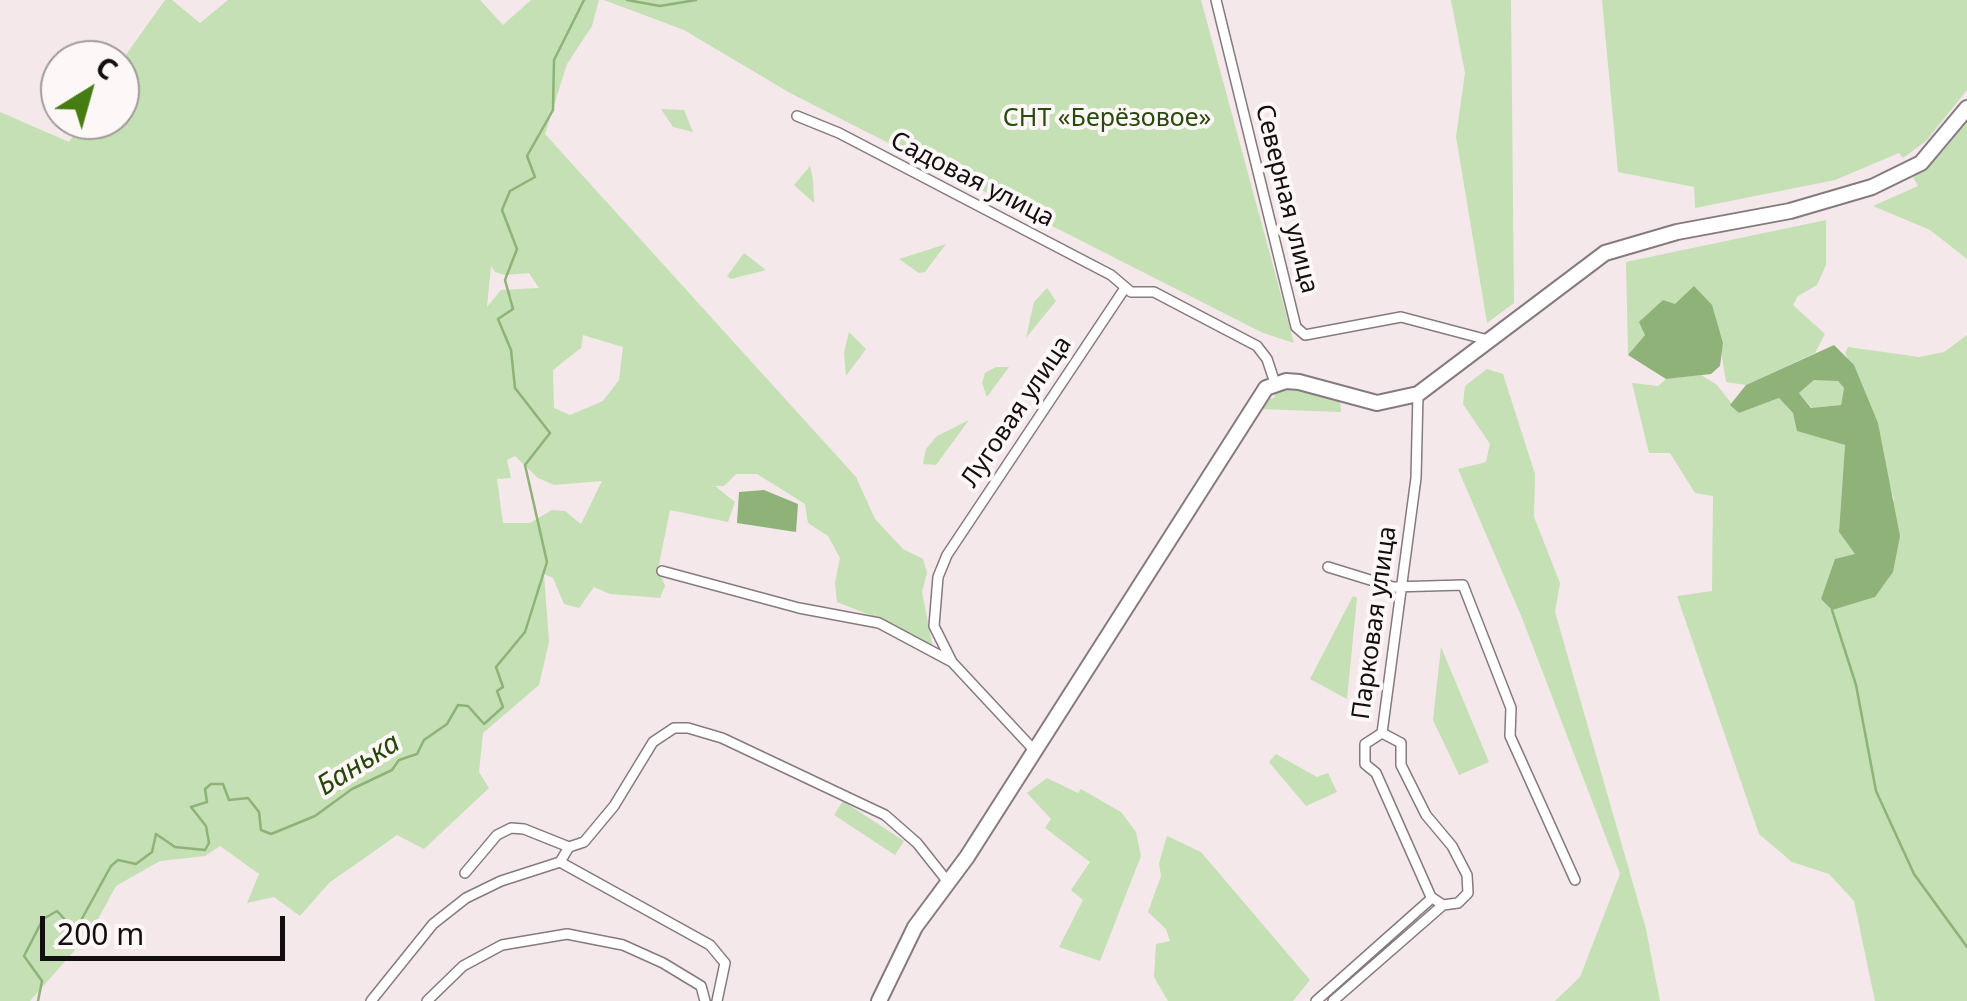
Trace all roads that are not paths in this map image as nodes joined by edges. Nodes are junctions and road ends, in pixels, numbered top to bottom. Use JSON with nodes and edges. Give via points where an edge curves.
{"nodes":[{"id":1,"x":1216,"y":0,"type":"edge"},
{"id":2,"x":1967,"y":108,"type":"edge"},
{"id":3,"x":797,"y":116,"type":"dead end"},
{"id":4,"x":1125,"y":288,"type":"junction"},
{"id":5,"x":1490,"y":340,"type":"junction"},
{"id":6,"x":1275,"y":383,"type":"junction"},
{"id":7,"x":1418,"y":394,"type":"junction"},
{"id":8,"x":1328,"y":567,"type":"dead end"},
{"id":9,"x":662,"y":570,"type":"dead end"},
{"id":10,"x":1399,"y":588,"type":"junction"},
{"id":11,"x":952,"y":662,"type":"junction"},
{"id":12,"x":1382,"y":733,"type":"junction"},
{"id":13,"x":1034,"y":750,"type":"junction"},
{"id":14,"x":569,"y":848,"type":"junction"},
{"id":15,"x":560,"y":862,"type":"junction"},
{"id":16,"x":465,"y":873,"type":"dead end"},
{"id":17,"x":1575,"y":880,"type":"dead end"},
{"id":18,"x":948,"y":882,"type":"junction"},
{"id":19,"x":1431,"y":896,"type":"junction"},
{"id":20,"x":1443,"y":905,"type":"junction"},
{"id":21,"x":371,"y":1001,"type":"edge"},
{"id":22,"x":428,"y":1001,"type":"edge"},
{"id":23,"x":706,"y":1001,"type":"edge"},
{"id":24,"x":717,"y":1001,"type":"edge"},
{"id":25,"x":879,"y":1001,"type":"edge"},
{"id":26,"x":1316,"y":1001,"type":"edge"},
{"id":27,"x":1333,"y":1001,"type":"edge"}],
"edges":[{"from":1,"to":5,"type":"street","name":"Северная улица","via":[[1296,327],[1305,335],[1401,317]]},
{"from":2,"to":5,"type":"street","via":[[1921,162],[1872,187],[1625,244],[1586,265]]},
{"from":3,"to":4,"type":"street","name":"Садовая улица","via":[[1111,274]]},
{"from":4,"to":6,"type":"street","name":"Садовая улица","via":[[1138,295],[1154,292],[1257,346]]},
{"from":4,"to":11,"type":"street","name":"Луговая улица","via":[[945,560],[934,626]]},
{"from":5,"to":7,"type":"street"},
{"from":6,"to":7,"type":"street","via":[[1300,382],[1376,403]]},
{"from":6,"to":13,"type":"street","via":[[1259,397]]},
{"from":7,"to":10,"type":"street","name":"Парковая улица","via":[[1416,478]]},
{"from":8,"to":10,"type":"street"},
{"from":9,"to":11,"type":"street","via":[[798,608],[852,614]]},
{"from":10,"to":12,"type":"street","name":"Парковая улица"},
{"from":10,"to":17,"type":"street","via":[[1463,584],[1511,708],[1510,736]]},
{"from":11,"to":13,"type":"street"},
{"from":12,"to":19,"type":"street","name":"Парковая улица","via":[[1367,741],[1363,758],[1376,773]]},
{"from":12,"to":20,"type":"street","via":[[1400,743],[1401,765],[1426,816],[1469,878],[1464,899]]},
{"from":13,"to":18,"type":"street"},
{"from":14,"to":15,"type":"street"},
{"from":14,"to":16,"type":"street","via":[[511,828]]},
{"from":14,"to":18,"type":"street","via":[[584,842],[614,806],[653,742],[674,728],[688,728],[884,816]]},
{"from":15,"to":21,"type":"street","via":[[466,898],[432,924]]},
{"from":15,"to":24,"type":"street","via":[[710,945],[725,963]]},
{"from":18,"to":25,"type":"street","via":[[914,927]]},
{"from":19,"to":20,"type":"street"},
{"from":19,"to":26,"type":"street"},
{"from":20,"to":27,"type":"street"},
{"from":22,"to":23,"type":"street","via":[[462,966],[502,945],[567,934],[622,945],[663,964],[701,986]]}]}
